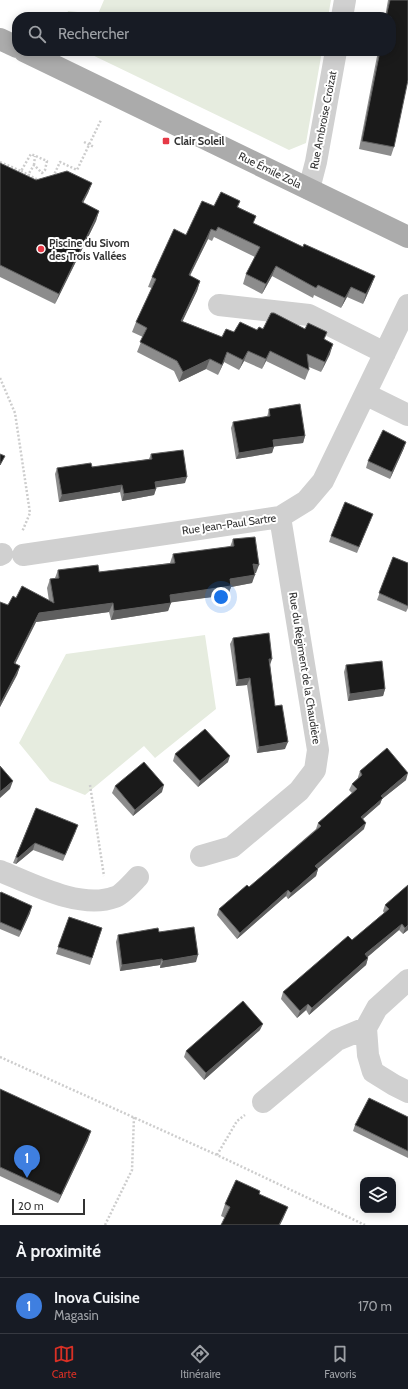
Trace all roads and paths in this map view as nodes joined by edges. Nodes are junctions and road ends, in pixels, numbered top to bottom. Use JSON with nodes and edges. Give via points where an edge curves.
{"nodes":[{"id":1,"x":345,"y":0,"type":"edge"},
{"id":2,"x":343,"y":12,"type":"edge"},
{"id":3,"x":0,"y":39,"type":"edge"},
{"id":4,"x":12,"y":45,"type":"edge"},
{"id":5,"x":34,"y":56,"type":"edge"},
{"id":6,"x":335,"y":56,"type":"edge"},
{"id":7,"x":101,"y":120,"type":"dead end"},
{"id":8,"x":84,"y":142,"type":"dead end"},
{"id":9,"x":89,"y":144,"type":"junction"},
{"id":10,"x":94,"y":147,"type":"dead end"},
{"id":11,"x":35,"y":156,"type":"junction"},
{"id":12,"x":0,"y":162,"type":"edge"},
{"id":13,"x":34,"y":165,"type":"junction"},
{"id":14,"x":21,"y":171,"type":"junction"},
{"id":15,"x":28,"y":174,"type":"junction"},
{"id":16,"x":50,"y":182,"type":"edge"},
{"id":17,"x":45,"y":184,"type":"edge"},
{"id":18,"x":308,"y":189,"type":"junction"},
{"id":19,"x":408,"y":237,"type":"edge"},
{"id":20,"x":219,"y":305,"type":"dead end"},
{"id":21,"x":408,"y":305,"type":"edge"},
{"id":22,"x":385,"y":352,"type":"junction"},
{"id":23,"x":0,"y":378,"type":"edge"},
{"id":24,"x":365,"y":394,"type":"junction"},
{"id":25,"x":408,"y":415,"type":"edge"},
{"id":26,"x":280,"y":517,"type":"junction"},
{"id":27,"x":11,"y":549,"type":"edge"},
{"id":28,"x":90,"y":785,"type":"dead end"},
{"id":29,"x":201,"y":856,"type":"dead end"},
{"id":30,"x":0,"y":871,"type":"edge"},
{"id":31,"x":138,"y":877,"type":"dead end"},
{"id":32,"x":107,"y":899,"type":"junction"},
{"id":33,"x":408,"y":980,"type":"edge"},
{"id":34,"x":366,"y":1028,"type":"junction"},
{"id":35,"x":0,"y":1057,"type":"edge"},
{"id":36,"x":408,"y":1092,"type":"edge"},
{"id":37,"x":263,"y":1102,"type":"joint"},
{"id":38,"x":134,"y":1117,"type":"junction"},
{"id":39,"x":216,"y":1155,"type":"junction"},
{"id":40,"x":105,"y":1225,"type":"edge"},
{"id":41,"x":365,"y":1225,"type":"edge"}],
"edges":[{"from":1,"to":2,"type":"street"},
{"from":3,"to":4,"type":"main road"},
{"from":5,"to":18,"type":"main road","name":"Rue Émile Zola"},
{"from":6,"to":18,"type":"street","name":"Rue Ambroise Croizat","via":[[316,162]]},
{"from":7,"to":9,"type":"path"},
{"from":8,"to":9,"type":"path"},
{"from":9,"to":10,"type":"path"},
{"from":9,"to":16,"type":"path","via":[[77,170],[60,162]]},
{"from":11,"to":13,"type":"path"},
{"from":11,"to":13,"type":"path","via":[[46,161],[46,170],[42,173]]},
{"from":11,"to":14,"type":"path","via":[[31,154]]},
{"from":12,"to":14,"type":"path"},
{"from":13,"to":15,"type":"path"},
{"from":14,"to":15,"type":"path"},
{"from":15,"to":17,"type":"path"},
{"from":18,"to":19,"type":"main road","name":"Rue Émile Zola"},
{"from":20,"to":22,"type":"street","via":[[309,315]]},
{"from":21,"to":22,"type":"street","name":"Rue Jean-Paul Sartre"},
{"from":22,"to":24,"type":"street","name":"Rue Jean-Paul Sartre"},
{"from":23,"to":27,"type":"path","via":[[15,413],[30,513]]},
{"from":24,"to":25,"type":"street"},
{"from":24,"to":26,"type":"street","name":"Rue Jean-Paul Sartre","via":[[323,481],[306,501]]},
{"from":26,"to":27,"type":"street","name":"Rue Jean-Paul Sartre"},
{"from":26,"to":29,"type":"street","name":"Rue du Régiment de la Chaudière","via":[[318,750],[315,770],[299,791],[232,847]]},
{"from":28,"to":32,"type":"path"},
{"from":30,"to":32,"type":"street","via":[[67,898]]},
{"from":31,"to":32,"type":"street","via":[[117,897]]},
{"from":33,"to":34,"type":"street","via":[[377,1008]]},
{"from":34,"to":36,"type":"street","via":[[368,1055],[373,1072]]},
{"from":34,"to":37,"type":"street","via":[[338,1040]]},
{"from":35,"to":38,"type":"path"},
{"from":37,"to":39,"type":"path","via":[[237,1121]]},
{"from":38,"to":39,"type":"path"},
{"from":38,"to":40,"type":"path","via":[[132,1170]]},
{"from":39,"to":41,"type":"path"}]}
